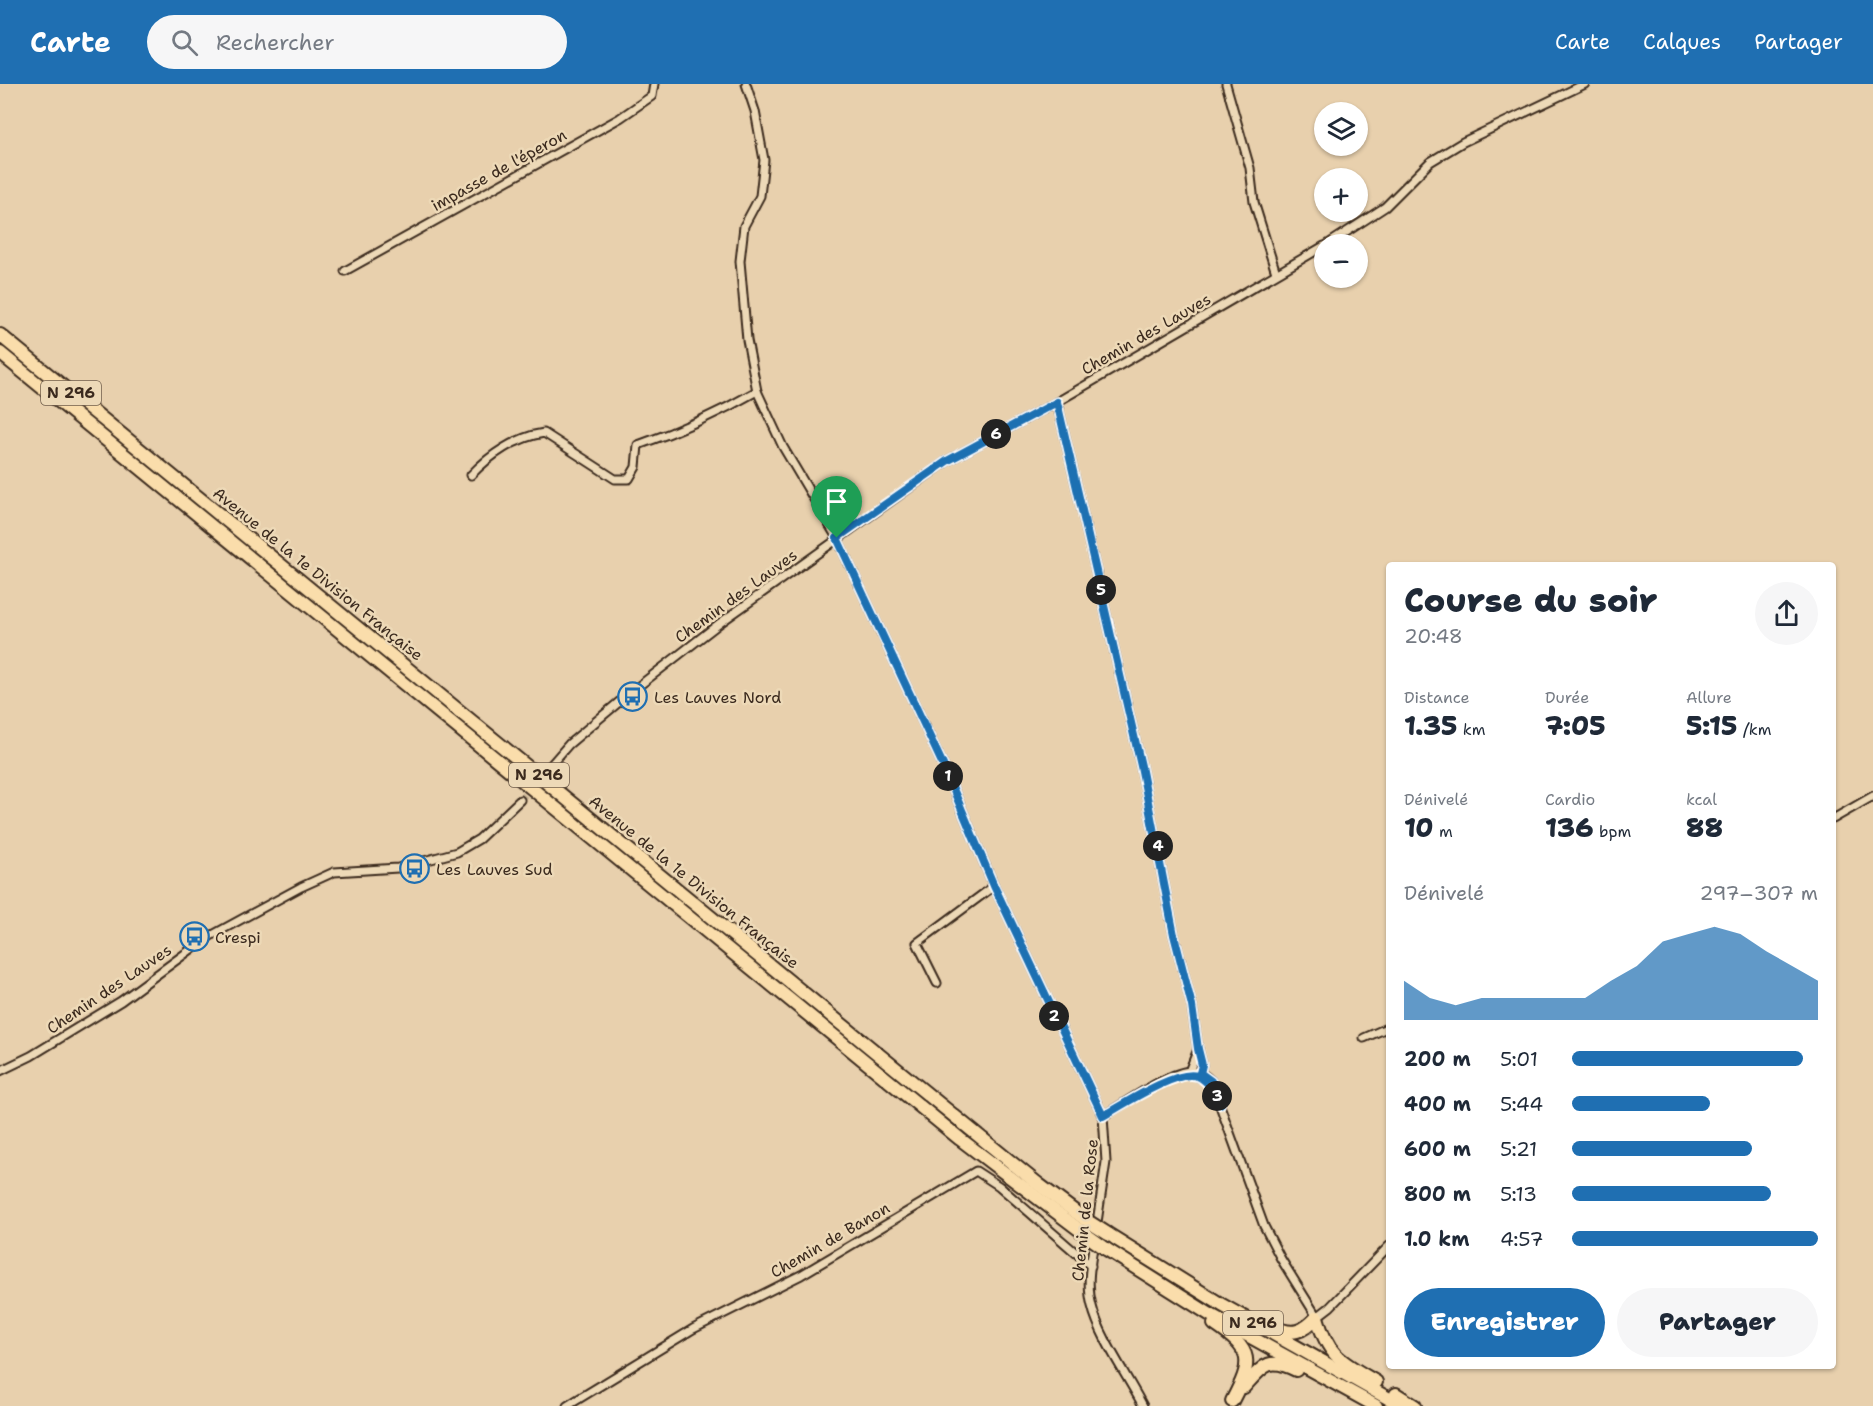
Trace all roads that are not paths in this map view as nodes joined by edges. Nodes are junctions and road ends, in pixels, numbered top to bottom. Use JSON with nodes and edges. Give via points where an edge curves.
{"nodes":[{"id":1,"x":654,"y":84,"type":"edge"},
{"id":2,"x":746,"y":84,"type":"edge"},
{"id":3,"x":1226,"y":84,"type":"edge"},
{"id":4,"x":1585,"y":84,"type":"edge"},
{"id":5,"x":1343,"y":234,"type":"edge"},
{"id":6,"x":1314,"y":252,"type":"edge"},
{"id":7,"x":345,"y":271,"type":"dead end"},
{"id":8,"x":1276,"y":273,"type":"junction"},
{"id":9,"x":0,"y":334,"type":"edge"},
{"id":10,"x":0,"y":353,"type":"edge"},
{"id":11,"x":757,"y":391,"type":"junction"},
{"id":12,"x":1057,"y":402,"type":"junction"},
{"id":13,"x":471,"y":476,"type":"dead end"},
{"id":14,"x":837,"y":538,"type":"junction"},
{"id":15,"x":549,"y":767,"type":"tunnel mouth"},
{"id":16,"x":1873,"y":796,"type":"edge"},
{"id":17,"x":520,"y":800,"type":"tunnel mouth"},
{"id":18,"x":1836,"y":817,"type":"edge"},
{"id":19,"x":994,"y":886,"type":"junction"},
{"id":20,"x":937,"y":983,"type":"dead end"},
{"id":21,"x":1386,"y":1028,"type":"edge"},
{"id":22,"x":1364,"y":1038,"type":"dead end"},
{"id":23,"x":1198,"y":1049,"type":"junction"},
{"id":24,"x":0,"y":1071,"type":"edge"},
{"id":25,"x":1188,"y":1073,"type":"junction"},
{"id":26,"x":1200,"y":1075,"type":"junction"},
{"id":27,"x":1103,"y":1116,"type":"junction"},
{"id":28,"x":1109,"y":1232,"type":"junction"},
{"id":29,"x":1386,"y":1249,"type":"edge"},
{"id":30,"x":1091,"y":1266,"type":"junction"},
{"id":31,"x":1137,"y":1270,"type":"junction"},
{"id":32,"x":1317,"y":1317,"type":"junction"},
{"id":33,"x":1229,"y":1404,"type":"edge"},
{"id":34,"x":567,"y":1406,"type":"edge"},
{"id":35,"x":1143,"y":1406,"type":"edge"},
{"id":36,"x":1364,"y":1406,"type":"edge"},
{"id":37,"x":1376,"y":1406,"type":"edge"},
{"id":38,"x":1402,"y":1406,"type":"edge"},
{"id":39,"x":1415,"y":1406,"type":"edge"}],
"edges":[{"from":1,"to":7,"type":"street","name":"impasse de l'éperon","via":[[652,96],[620,118]]},
{"from":2,"to":11,"type":"street","name":"Chemin de la Rose","via":[[764,160],[760,196],[744,226],[740,261],[747,340]]},
{"from":3,"to":8,"type":"street","via":[[1250,168],[1254,202]]},
{"from":4,"to":5,"type":"street","name":"Chemin des Lauves","via":[[1463,142],[1430,162],[1385,207]]},
{"from":6,"to":8,"type":"street","name":"Chemin des Lauves"},
{"from":8,"to":12,"type":"street","name":"Chemin des Lauves"},
{"from":9,"to":28,"type":"highway","name":"Avenue de la 1e Division Française","number":"N 296","bridge":true,"via":[[878,1054],[1063,1203]]},
{"from":10,"to":31,"type":"highway","name":"Avenue de la 1e Division Française","number":"N 296","bridge":true,"via":[[969,1146]]},
{"from":11,"to":13,"type":"street","via":[[671,434],[638,445],[636,467],[629,479],[615,479],[544,433],[512,444]]},
{"from":11,"to":14,"type":"street","name":"Chemin de la Rose","via":[[783,447]]},
{"from":12,"to":14,"type":"street","name":"Chemin des Lauves","via":[[947,461]]},
{"from":12,"to":23,"type":"street","via":[[1146,790]]},
{"from":14,"to":15,"type":"street","name":"Chemin des Lauves","via":[[631,692],[569,744]]},
{"from":14,"to":19,"type":"street","name":"Chemin de la Rose","via":[[943,765]]},
{"from":16,"to":18,"type":"street"},
{"from":17,"to":24,"type":"street","name":"Chemin des Lauves","via":[[458,852],[398,868],[334,872],[301,887],[205,939],[121,1001]]},
{"from":19,"to":20,"type":"street","via":[[917,943]]},
{"from":19,"to":27,"type":"street","name":"Chemin de la Rose"},
{"from":21,"to":22,"type":"street"},
{"from":23,"to":25,"type":"street"},
{"from":23,"to":26,"type":"street"},
{"from":25,"to":26,"type":"street"},
{"from":25,"to":27,"type":"street","via":[[1147,1090]]},
{"from":26,"to":32,"type":"street","via":[[1211,1081],[1264,1226]]},
{"from":27,"to":30,"type":"street","name":"Chemin de la Rose","via":[[1106,1162]]},
{"from":28,"to":32,"type":"highway","via":[[1285,1332],[1301,1331]]},
{"from":28,"to":38,"type":"highway","name":"Avenue de la 1e Division Française","number":"N 296","via":[[1222,1305]]},
{"from":29,"to":32,"type":"street"},
{"from":30,"to":34,"type":"street","name":"Chemin de Banon","via":[[999,1186],[976,1171],[801,1275],[693,1329]]},
{"from":30,"to":35,"type":"street","name":"Chemin de la Rose","via":[[1092,1306]]},
{"from":31,"to":33,"type":"highway","via":[[1240,1345],[1246,1358],[1246,1373]]},
{"from":31,"to":37,"type":"highway","name":"Avenue de la 1e Division Française","number":"N 296"},
{"from":32,"to":39,"type":"highway","via":[[1324,1340],[1337,1357]]},
{"from":33,"to":36,"type":"highway","via":[[1265,1365],[1276,1362]]}]}
